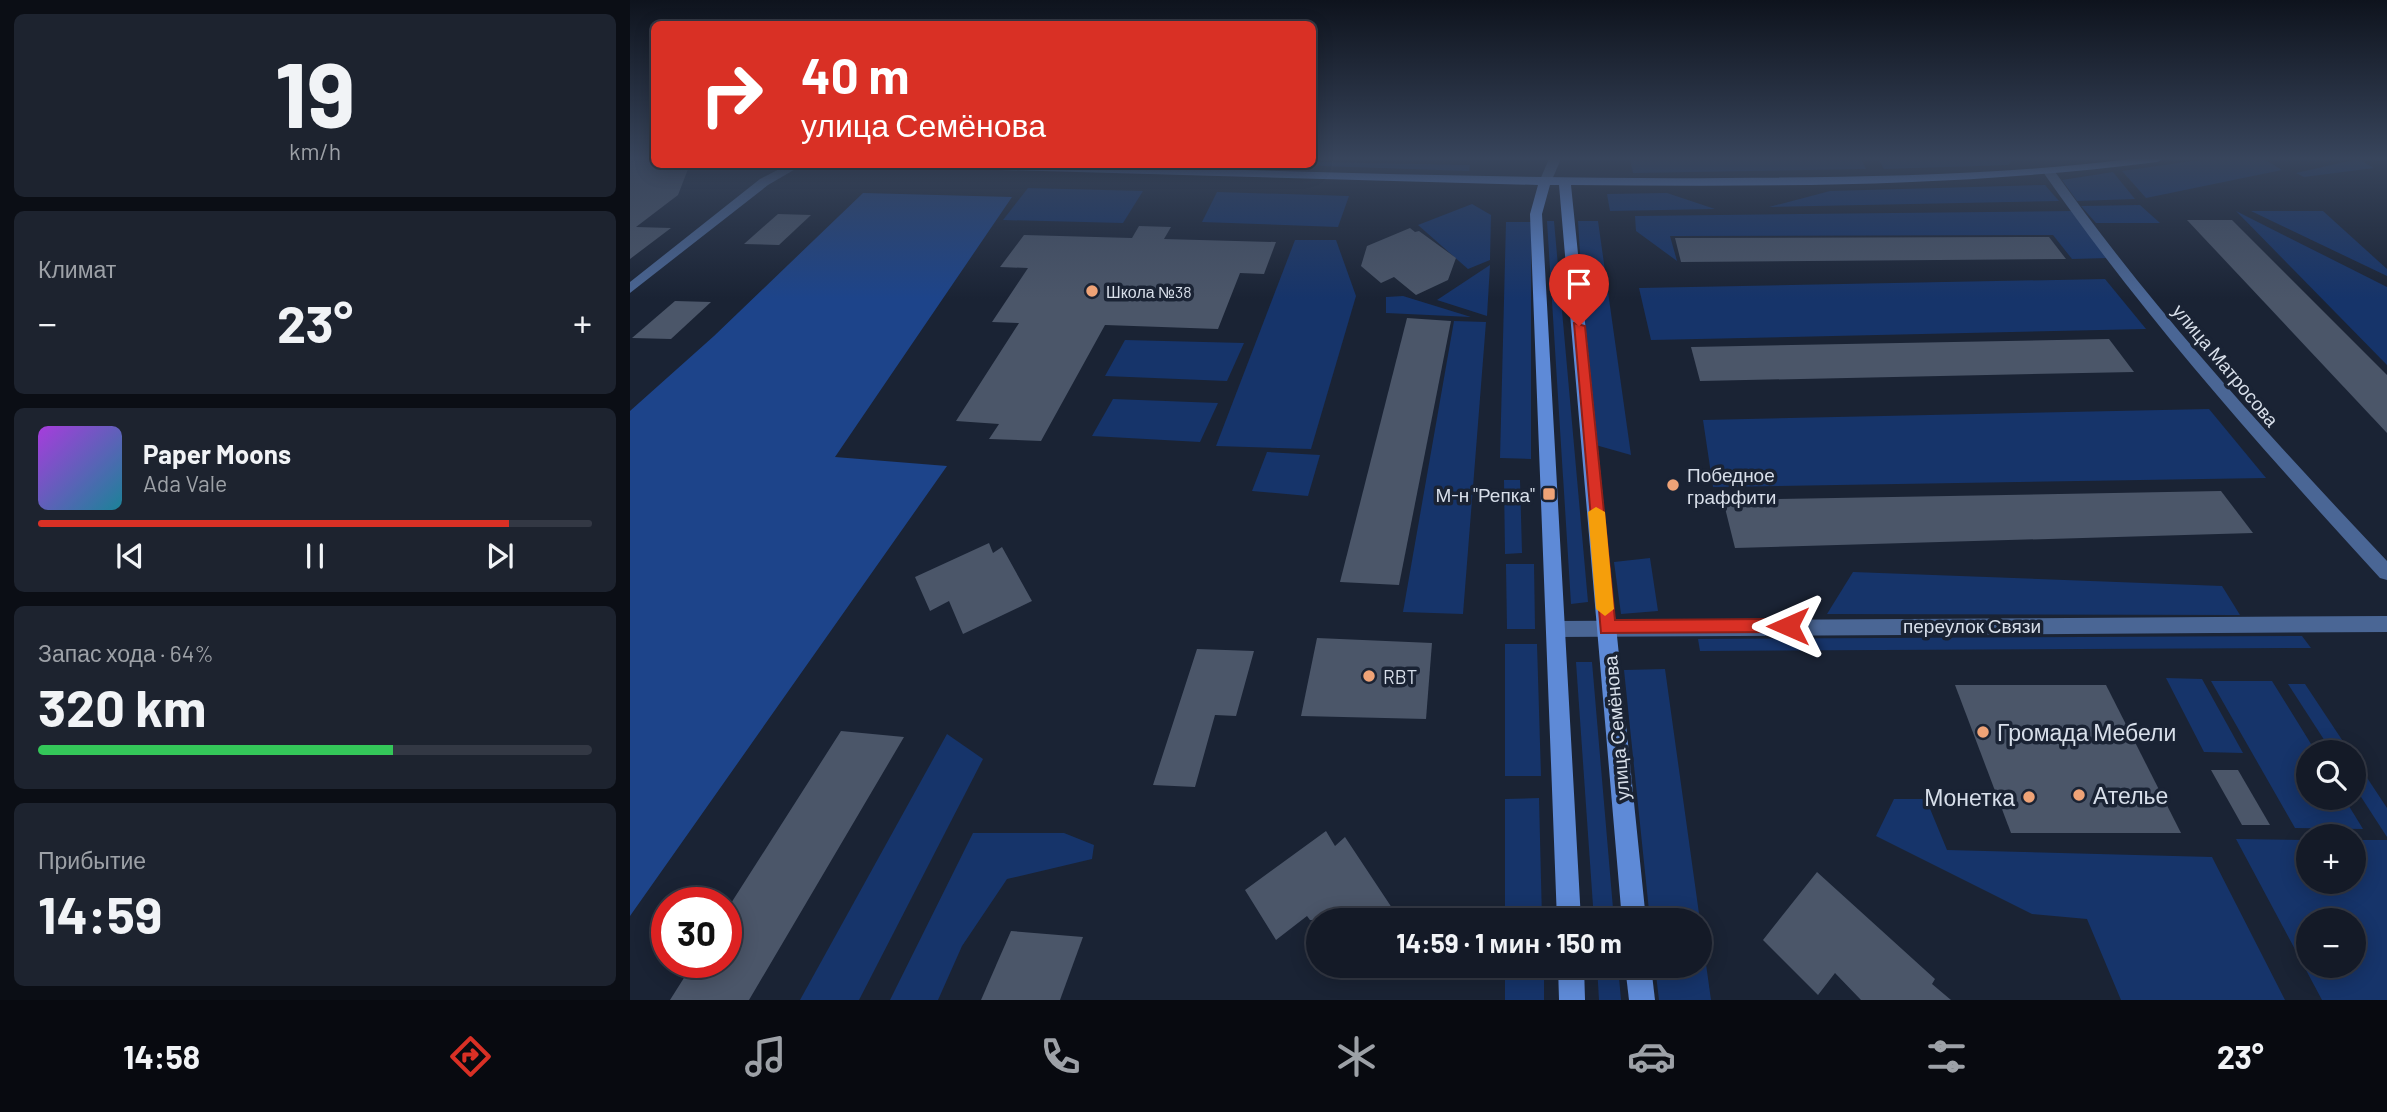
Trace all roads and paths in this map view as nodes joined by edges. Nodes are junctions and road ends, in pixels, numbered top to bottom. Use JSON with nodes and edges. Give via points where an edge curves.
{"nodes":[{"id":1,"x":734,"y":206,"type":"edge"},
{"id":2,"x":1538,"y":206,"type":"edge"},
{"id":3,"x":1567,"y":206,"type":"edge"},
{"id":4,"x":2072,"y":206,"type":"edge"},
{"id":5,"x":630,"y":289,"type":"edge"},
{"id":6,"x":2387,"y":573,"type":"edge"},
{"id":7,"x":2387,"y":624,"type":"edge"},
{"id":8,"x":1607,"y":628,"type":"junction"},
{"id":9,"x":1557,"y":629,"type":"junction"},
{"id":10,"x":1569,"y":908,"type":"edge"},
{"id":11,"x":1633,"y":908,"type":"edge"},
{"id":12,"x":1571,"y":978,"type":"edge"},
{"id":13,"x":1640,"y":978,"type":"edge"},
{"id":14,"x":1572,"y":1000,"type":"edge"},
{"id":15,"x":1642,"y":1000,"type":"edge"}],
"edges":[{"from":1,"to":5,"type":"street"},
{"from":2,"to":9,"type":"street","name":"улица Семёнова"},
{"from":3,"to":8,"type":"street","name":"улица Семёнова"},
{"from":4,"to":6,"type":"street","name":"улица Матросова","via":[[2211,382]]},
{"from":7,"to":8,"type":"street","name":"переулок Связи"},
{"from":8,"to":9,"type":"street","name":"переулок Связи"},
{"from":8,"to":11,"type":"street","name":"улица Семёнова"},
{"from":9,"to":10,"type":"street","name":"улица Семёнова"},
{"from":12,"to":14,"type":"street"},
{"from":13,"to":15,"type":"street"}]}
